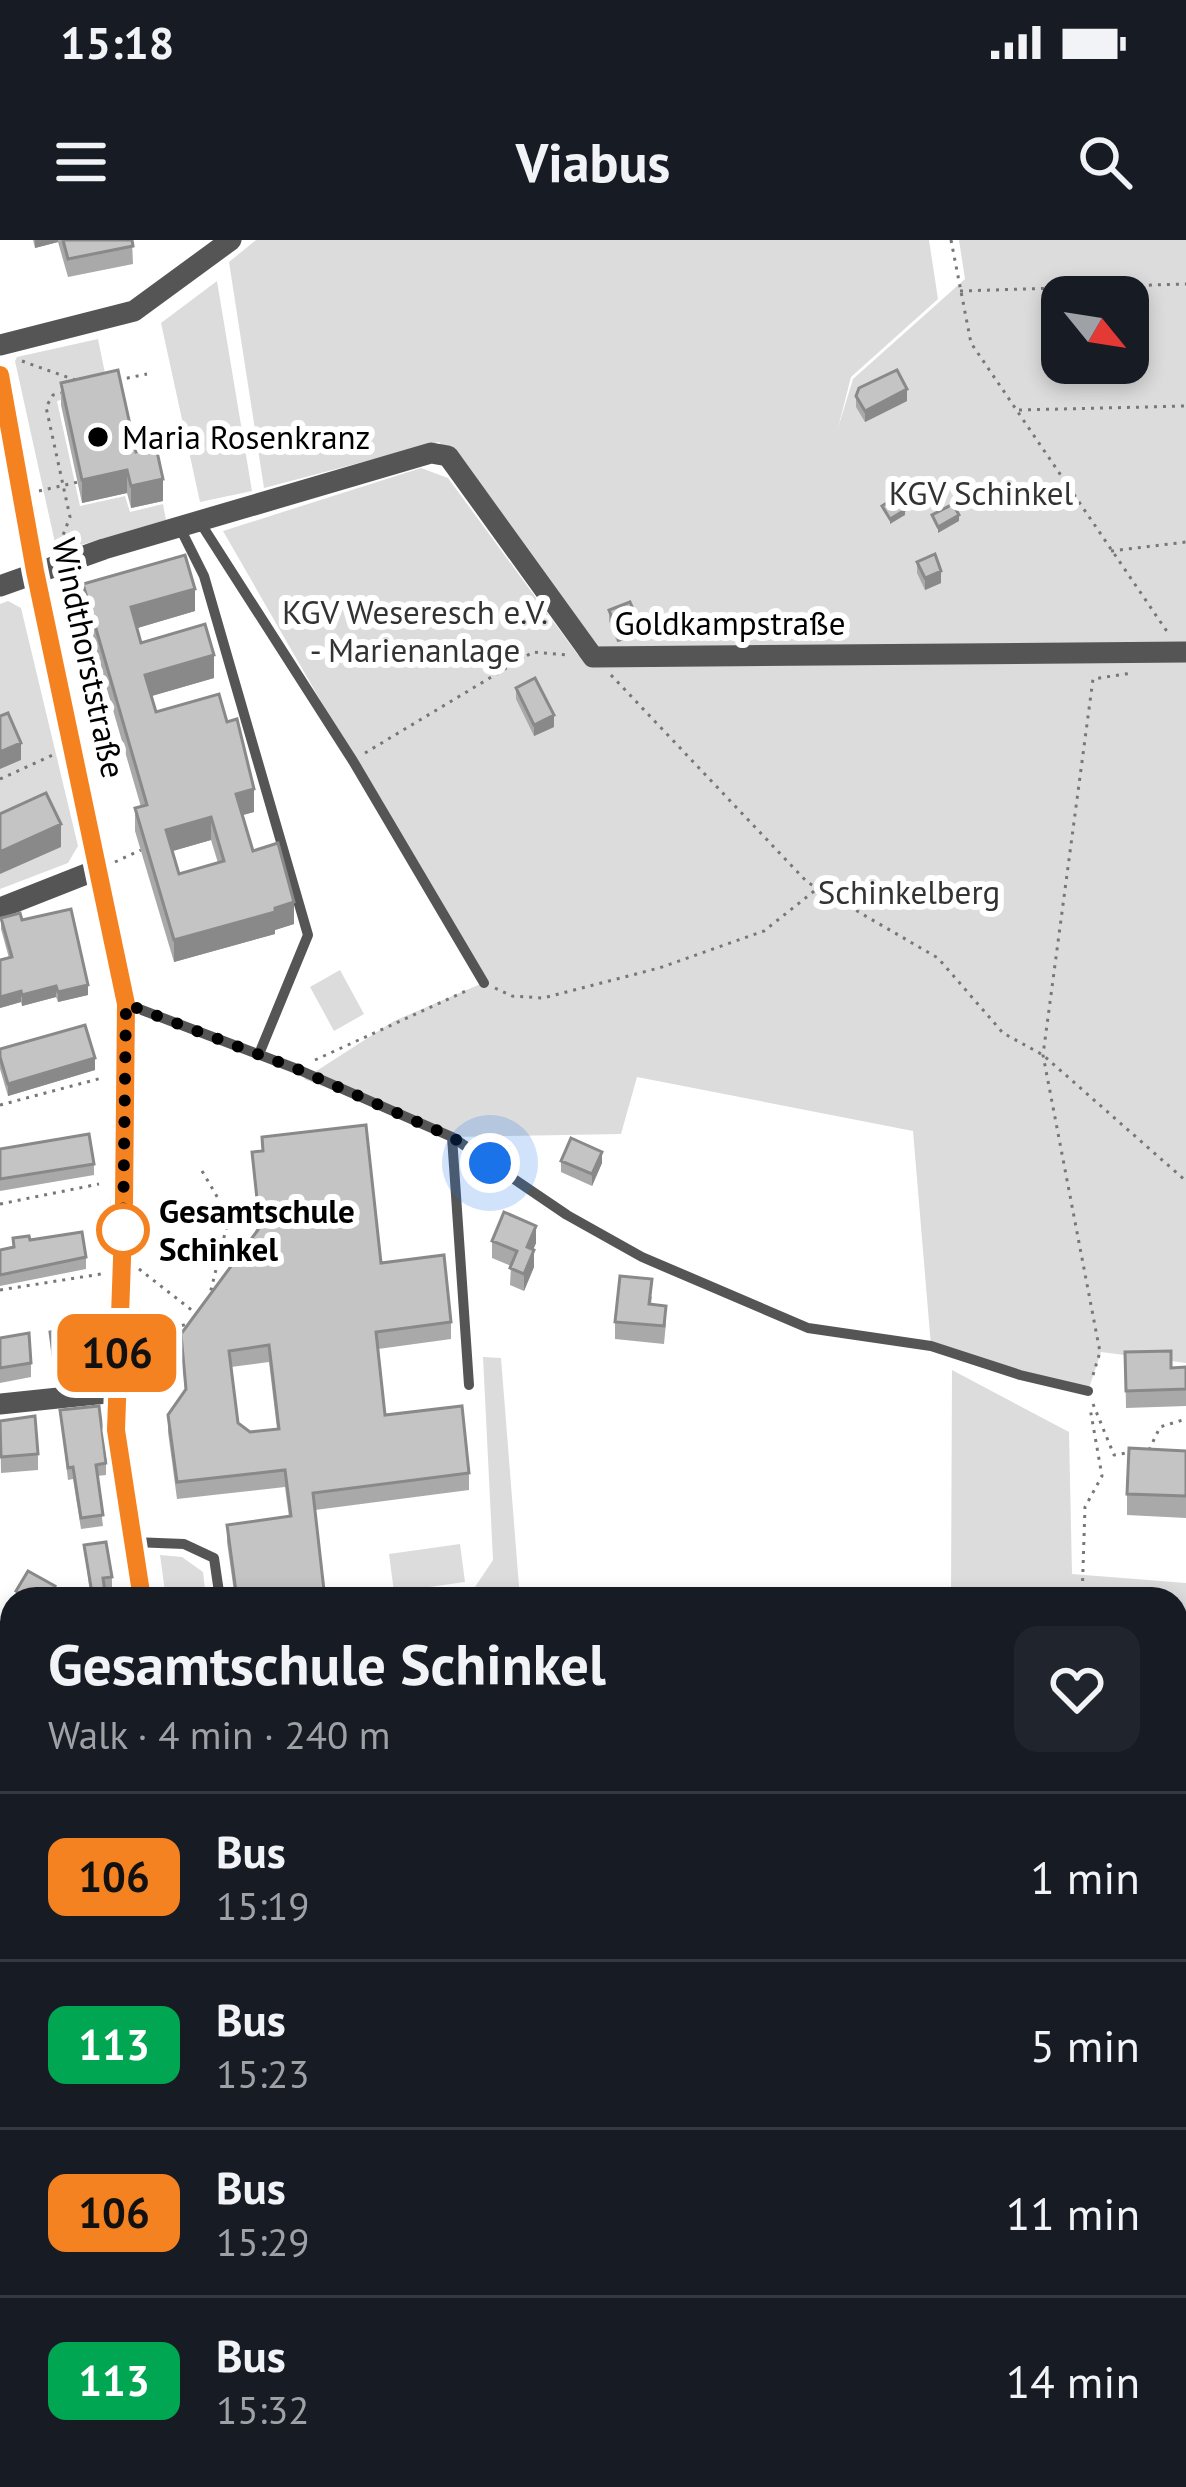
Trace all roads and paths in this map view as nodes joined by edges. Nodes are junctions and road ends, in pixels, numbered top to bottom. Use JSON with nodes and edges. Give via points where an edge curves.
{"nodes":[{"id":1,"x":231,"y":240,"type":"edge"},
{"id":2,"x":951,"y":240,"type":"edge"},
{"id":3,"x":1186,"y":284,"type":"edge"},
{"id":4,"x":958,"y":291,"type":"junction"},
{"id":5,"x":4,"y":358,"type":"edge"},
{"id":6,"x":147,"y":374,"type":"dead end"},
{"id":7,"x":106,"y":382,"type":"edge"},
{"id":8,"x":86,"y":387,"type":"edge"},
{"id":9,"x":70,"y":391,"type":"edge"},
{"id":10,"x":1186,"y":406,"type":"edge"},
{"id":11,"x":1017,"y":410,"type":"junction"},
{"id":12,"x":78,"y":482,"type":"edge"},
{"id":13,"x":62,"y":486,"type":"junction"},
{"id":14,"x":22,"y":495,"type":"junction"},
{"id":15,"x":179,"y":526,"type":"junction"},
{"id":16,"x":1186,"y":542,"type":"edge"},
{"id":17,"x":1111,"y":550,"type":"junction"},
{"id":18,"x":35,"y":571,"type":"junction"},
{"id":19,"x":0,"y":586,"type":"edge"},
{"id":20,"x":1179,"y":652,"type":"edge"},
{"id":21,"x":593,"y":657,"type":"junction"},
{"id":22,"x":1137,"y":673,"type":"dead end"},
{"id":23,"x":74,"y":746,"type":"junction"},
{"id":24,"x":353,"y":761,"type":"junction"},
{"id":25,"x":0,"y":779,"type":"edge"},
{"id":26,"x":141,"y":850,"type":"edge"},
{"id":27,"x":123,"y":858,"type":"dead end"},
{"id":28,"x":100,"y":869,"type":"junction"},
{"id":29,"x":818,"y":888,"type":"junction"},
{"id":30,"x":0,"y":908,"type":"edge"},
{"id":31,"x":484,"y":983,"type":"junction"},
{"id":32,"x":126,"y":1004,"type":"junction"},
{"id":33,"x":260,"y":1054,"type":"junction"},
{"id":34,"x":1043,"y":1055,"type":"junction"},
{"id":35,"x":297,"y":1069,"type":"junction"},
{"id":36,"x":127,"y":1071,"type":"junction"},
{"id":37,"x":0,"y":1105,"type":"edge"},
{"id":38,"x":452,"y":1137,"type":"junction"},
{"id":39,"x":202,"y":1171,"type":"dead end"},
{"id":40,"x":124,"y":1178,"type":"junction"},
{"id":41,"x":1186,"y":1181,"type":"edge"},
{"id":42,"x":0,"y":1204,"type":"edge"},
{"id":43,"x":120,"y":1263,"type":"junction"},
{"id":44,"x":0,"y":1291,"type":"edge"},
{"id":45,"x":209,"y":1299,"type":"edge"},
{"id":46,"x":118,"y":1346,"type":"junction"},
{"id":47,"x":470,"y":1385,"type":"dead end"},
{"id":48,"x":1088,"y":1391,"type":"junction"},
{"id":49,"x":116,"y":1392,"type":"junction"},
{"id":50,"x":0,"y":1404,"type":"edge"},
{"id":51,"x":1186,"y":1419,"type":"edge"},
{"id":52,"x":133,"y":1542,"type":"junction"},
{"id":53,"x":140,"y":1587,"type":"edge"},
{"id":54,"x":218,"y":1587,"type":"edge"},
{"id":55,"x":1082,"y":1587,"type":"edge"}],
"edges":[{"from":1,"to":5,"type":"street","via":[[134,311]]},
{"from":2,"to":4,"type":"path"},
{"from":3,"to":4,"type":"path"},
{"from":4,"to":11,"type":"path","via":[[971,343]]},
{"from":5,"to":8,"type":"path"},
{"from":5,"to":14,"type":"street","name":"Windthorststraße"},
{"from":6,"to":7,"type":"path"},
{"from":9,"to":13,"type":"path","via":[[53,395],[46,407]]},
{"from":10,"to":11,"type":"path"},
{"from":11,"to":17,"type":"path"},
{"from":12,"to":13,"type":"path"},
{"from":13,"to":14,"type":"path"},
{"from":13,"to":18,"type":"path","via":[[70,517],[56,552]]},
{"from":14,"to":18,"type":"street","name":"Windthorststraße"},
{"from":15,"to":18,"type":"street","name":"Goldkampstraße"},
{"from":15,"to":21,"type":"street","name":"Goldkampstraße","via":[[431,453],[448,456]]},
{"from":15,"to":24,"type":"lane","via":[[203,527]]},
{"from":15,"to":33,"type":"lane","via":[[204,576],[308,934]]},
{"from":16,"to":17,"type":"path"},
{"from":17,"to":20,"type":"path"},
{"from":18,"to":19,"type":"street","name":"Goldkampstraße"},
{"from":18,"to":23,"type":"street","name":"Windthorststraße"},
{"from":20,"to":21,"type":"street","name":"Goldkampstraße"},
{"from":21,"to":24,"type":"path","via":[[533,652]]},
{"from":21,"to":29,"type":"path"},
{"from":22,"to":34,"type":"path","via":[[1093,679]]},
{"from":23,"to":25,"type":"path"},
{"from":23,"to":28,"type":"street","name":"Windthorststraße"},
{"from":24,"to":31,"type":"lane"},
{"from":26,"to":27,"type":"path"},
{"from":28,"to":30,"type":"street"},
{"from":28,"to":32,"type":"street","name":"Windthorststraße"},
{"from":29,"to":31,"type":"path","via":[[764,931],[659,968],[543,998]]},
{"from":29,"to":34,"type":"path","via":[[938,958],[1003,1033]]},
{"from":31,"to":35,"type":"path"},
{"from":32,"to":33,"type":"lane"},
{"from":32,"to":36,"type":"street","name":"Windthorststraße"},
{"from":33,"to":35,"type":"lane"},
{"from":34,"to":41,"type":"path"},
{"from":34,"to":48,"type":"path","via":[[1100,1352]]},
{"from":35,"to":38,"type":"lane"},
{"from":36,"to":37,"type":"path"},
{"from":36,"to":40,"type":"street","name":"Windthorststraße"},
{"from":38,"to":47,"type":"lane"},
{"from":38,"to":48,"type":"lane","via":[[642,1257],[808,1328],[931,1346]]},
{"from":39,"to":45,"type":"path","via":[[229,1217]]},
{"from":40,"to":42,"type":"path"},
{"from":40,"to":43,"type":"street","name":"Windthorststraße"},
{"from":43,"to":44,"type":"path"},
{"from":43,"to":46,"type":"street","name":"Windthorststraße"},
{"from":43,"to":46,"type":"path","via":[[204,1319]]},
{"from":46,"to":49,"type":"street","name":"Windthorststraße"},
{"from":48,"to":51,"type":"path","via":[[1114,1454],[1152,1450],[1160,1427]]},
{"from":48,"to":55,"type":"path","via":[[1102,1476],[1085,1508]]},
{"from":49,"to":50,"type":"street"},
{"from":49,"to":52,"type":"street","name":"Windthorststraße"},
{"from":52,"to":53,"type":"street","name":"Windthorststraße"},
{"from":52,"to":54,"type":"lane","via":[[184,1544],[214,1558]]}]}
